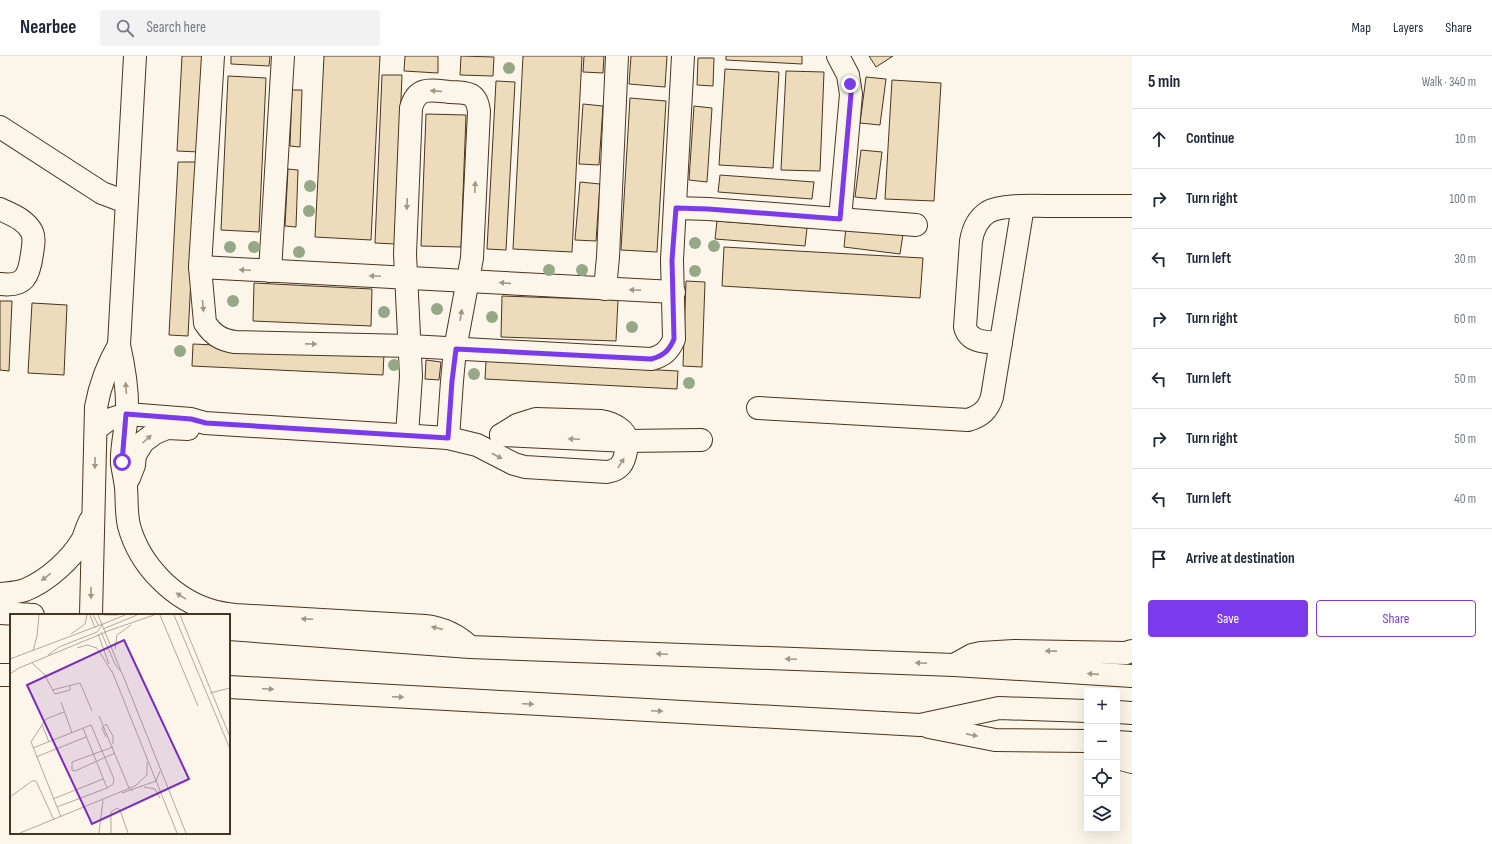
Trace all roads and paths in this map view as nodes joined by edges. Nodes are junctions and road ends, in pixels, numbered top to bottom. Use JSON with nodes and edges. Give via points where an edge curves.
{"nodes":[{"id":1,"x":135,"y":56,"type":"edge"},
{"id":2,"x":213,"y":56,"type":"edge"},
{"id":3,"x":283,"y":56,"type":"edge"},
{"id":4,"x":617,"y":56,"type":"edge"},
{"id":5,"x":684,"y":56,"type":"edge"},
{"id":6,"x":838,"y":56,"type":"edge"},
{"id":7,"x":0,"y":127,"type":"edge"},
{"id":8,"x":126,"y":202,"type":"junction"},
{"id":9,"x":1023,"y":206,"type":"junction"},
{"id":10,"x":1132,"y":206,"type":"edge"},
{"id":11,"x":676,"y":208,"type":"junction"},
{"id":12,"x":0,"y":209,"type":"edge"},
{"id":13,"x":840,"y":219,"type":"junction"},
{"id":14,"x":916,"y":225,"type":"dead end"},
{"id":15,"x":200,"y":267,"type":"junction"},
{"id":16,"x":270,"y":271,"type":"junction"},
{"id":17,"x":406,"y":277,"type":"junction"},
{"id":18,"x":468,"y":280,"type":"junction"},
{"id":19,"x":0,"y":284,"type":"edge"},
{"id":20,"x":605,"y":289,"type":"junction"},
{"id":21,"x":674,"y":292,"type":"junction"},
{"id":22,"x":1001,"y":343,"type":"junction"},
{"id":23,"x":119,"y":345,"type":"junction"},
{"id":24,"x":410,"y":346,"type":"junction"},
{"id":25,"x":456,"y":349,"type":"junction"},
{"id":26,"x":758,"y":408,"type":"dead end"},
{"id":27,"x":126,"y":414,"type":"junction"},
{"id":28,"x":206,"y":423,"type":"junction"},
{"id":29,"x":96,"y":429,"type":"junction"},
{"id":30,"x":407,"y":435,"type":"junction"},
{"id":31,"x":448,"y":438,"type":"junction"},
{"id":32,"x":701,"y":440,"type":"dead end"},
{"id":33,"x":627,"y":441,"type":"junction"},
{"id":34,"x":126,"y":487,"type":"junction"},
{"id":35,"x":93,"y":513,"type":"junction"},
{"id":36,"x":0,"y":594,"type":"edge"},
{"id":37,"x":0,"y":613,"type":"edge"},
{"id":38,"x":16,"y":614,"type":"edge"},
{"id":39,"x":91,"y":614,"type":"edge"},
{"id":40,"x":229,"y":614,"type":"edge"},
{"id":41,"x":230,"y":614,"type":"edge"},
{"id":42,"x":230,"y":629,"type":"edge"},
{"id":43,"x":470,"y":647,"type":"junction"},
{"id":44,"x":1132,"y":651,"type":"edge"},
{"id":45,"x":954,"y":665,"type":"junction"},
{"id":46,"x":1132,"y":676,"type":"edge"},
{"id":47,"x":230,"y":687,"type":"edge"},
{"id":48,"x":1084,"y":711,"type":"edge"},
{"id":49,"x":1120,"y":712,"type":"edge"},
{"id":50,"x":1132,"y":713,"type":"edge"},
{"id":51,"x":920,"y":726,"type":"junction"},
{"id":52,"x":1052,"y":740,"type":"junction"},
{"id":53,"x":1084,"y":741,"type":"edge"},
{"id":54,"x":1120,"y":742,"type":"edge"},
{"id":55,"x":1132,"y":743,"type":"edge"},
{"id":56,"x":1084,"y":749,"type":"edge"},
{"id":57,"x":1120,"y":759,"type":"edge"},
{"id":58,"x":1132,"y":762,"type":"edge"}],
"edges":[{"from":1,"to":8,"type":"main road"},
{"from":2,"to":15,"type":"main road"},
{"from":3,"to":16,"type":"main road"},
{"from":4,"to":20,"type":"main road"},
{"from":5,"to":11,"type":"main road"},
{"from":6,"to":13,"type":"main road","via":[[848,76],[851,94]]},
{"from":7,"to":8,"type":"main road","via":[[102,193]]},
{"from":8,"to":23,"type":"main road"},
{"from":9,"to":10,"type":"main road"},
{"from":9,"to":22,"type":"main road"},
{"from":9,"to":22,"type":"main road","via":[[998,208],[988,212],[973,230],[971,241],[966,333],[975,340]]},
{"from":11,"to":13,"type":"main road"},
{"from":11,"to":21,"type":"main road","via":[[672,260]]},
{"from":12,"to":19,"type":"main road","via":[[20,218],[32,233],[34,240],[27,275],[17,284]]},
{"from":13,"to":14,"type":"main road"},
{"from":16,"to":15,"type":"main road","one_way":true},
{"from":15,"to":24,"type":"main road","one_way":true,"via":[[206,323],[217,337],[226,341]]},
{"from":17,"to":16,"type":"main road","one_way":true},
{"from":17,"to":18,"type":"main road"},
{"from":18,"to":17,"type":"main road","one_way":true,"via":[[472,258],[478,105],[475,99],[465,93],[428,90],[416,96],[411,108]]},
{"from":17,"to":24,"type":"main road"},
{"from":20,"to":18,"type":"main road","one_way":true},
{"from":25,"to":18,"type":"main road","one_way":true},
{"from":21,"to":20,"type":"main road","one_way":true},
{"from":21,"to":25,"type":"main road","via":[[674,339],[666,353],[659,357],[651,359]]},
{"from":22,"to":26,"type":"main road","via":[[990,405],[984,413],[968,420]]},
{"from":27,"to":23,"type":"main road","one_way":true,"via":[[124,364]]},
{"from":23,"to":29,"type":"main road","via":[[111,358],[98,393]]},
{"from":24,"to":25,"type":"main road"},
{"from":24,"to":30,"type":"main road","via":[[411,376]]},
{"from":25,"to":31,"type":"main road"},
{"from":27,"to":28,"type":"main road","via":[[191,419]]},
{"from":27,"to":29,"type":"main road","via":[[108,420]]},
{"from":27,"to":34,"type":"main road","via":[[122,462]]},
{"from":28,"to":30,"type":"main road"},
{"from":34,"to":28,"type":"main road","one_way":true,"via":[[135,456],[143,442],[154,433],[167,428],[188,430]]},
{"from":29,"to":35,"type":"main road","one_way":true},
{"from":30,"to":31,"type":"main road"},
{"from":33,"to":31,"type":"main road","one_way":true,"via":[[624,433],[610,422],[536,419],[517,425],[501,435],[477,434]]},
{"from":31,"to":33,"type":"main road","one_way":true,"via":[[477,445],[525,467],[607,472],[622,465]]},
{"from":32,"to":33,"type":"main road"},
{"from":40,"to":34,"type":"main road","one_way":true,"via":[[194,604],[176,593],[156,575],[137,545],[129,526]]},
{"from":35,"to":36,"type":"main road","one_way":true,"via":[[83,539],[58,568],[24,590]]},
{"from":35,"to":39,"type":"main road","one_way":true},
{"from":37,"to":38,"type":"main road"},
{"from":43,"to":41,"type":"main road","one_way":true,"via":[[454,634],[435,627]]},
{"from":42,"to":43,"type":"main road"},
{"from":45,"to":43,"type":"main road","one_way":true},
{"from":44,"to":45,"type":"main road","one_way":true,"via":[[981,653]]},
{"from":46,"to":45,"type":"main road","one_way":true},
{"from":47,"to":51,"type":"main road","one_way":true},
{"from":48,"to":51,"type":"main road","via":[[999,708]]},
{"from":49,"to":50,"type":"main road"},
{"from":51,"to":52,"type":"main road","one_way":true,"via":[[995,740]]},
{"from":52,"to":53,"type":"main road"},
{"from":52,"to":56,"type":"main road"},
{"from":54,"to":55,"type":"main road"},
{"from":57,"to":58,"type":"main road"}]}
